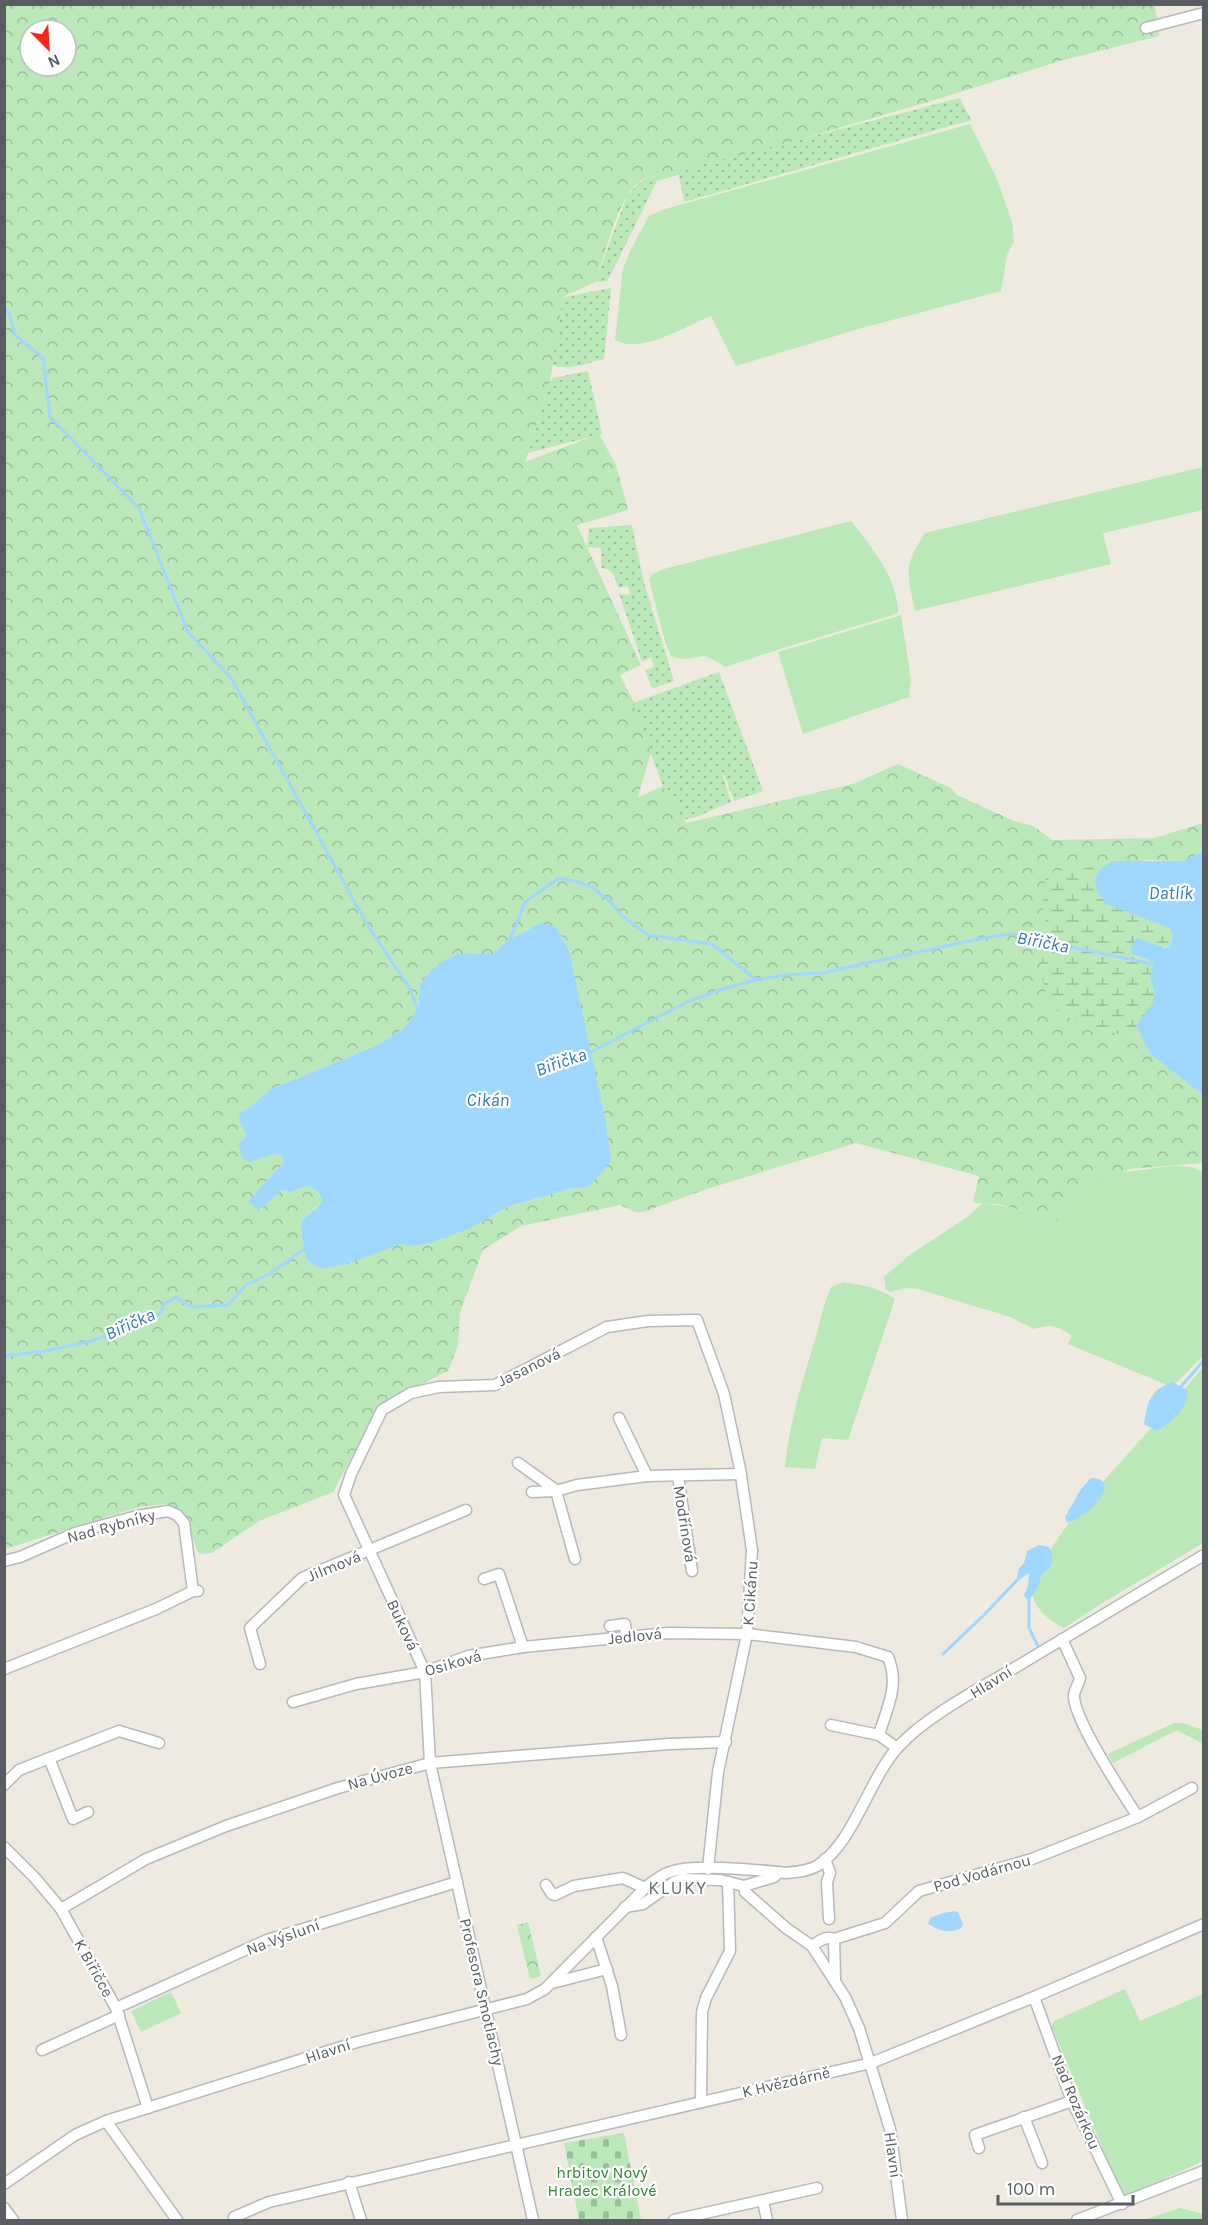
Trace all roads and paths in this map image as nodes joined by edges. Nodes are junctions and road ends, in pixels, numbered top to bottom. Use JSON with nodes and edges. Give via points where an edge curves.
{"nodes":[{"id":1,"x":1203,"y":13,"type":"edge"},
{"id":2,"x":1146,"y":28,"type":"dead end"},
{"id":3,"x":697,"y":1320,"type":"joint"},
{"id":4,"x":619,"y":1418,"type":"dead end"},
{"id":5,"x":518,"y":1463,"type":"dead end"},
{"id":6,"x":741,"y":1474,"type":"junction"},
{"id":7,"x":647,"y":1476,"type":"junction"},
{"id":8,"x":678,"y":1476,"type":"junction"},
{"id":9,"x":556,"y":1491,"type":"junction"},
{"id":10,"x":532,"y":1492,"type":"dead end"},
{"id":11,"x":344,"y":1495,"type":"joint"},
{"id":12,"x":466,"y":1510,"type":"dead end"},
{"id":13,"x":369,"y":1552,"type":"junction"},
{"id":14,"x":1203,"y":1555,"type":"edge"},
{"id":15,"x":575,"y":1560,"type":"dead end"},
{"id":16,"x":4,"y":1561,"type":"edge"},
{"id":17,"x":692,"y":1571,"type":"dead end"},
{"id":18,"x":483,"y":1579,"type":"dead end"},
{"id":19,"x":610,"y":1626,"type":"dead end"},
{"id":20,"x":747,"y":1634,"type":"junction"},
{"id":21,"x":626,"y":1637,"type":"junction"},
{"id":22,"x":1062,"y":1639,"type":"junction"},
{"id":23,"x":523,"y":1647,"type":"junction"},
{"id":24,"x":260,"y":1664,"type":"dead end"},
{"id":25,"x":4,"y":1669,"type":"edge"},
{"id":26,"x":425,"y":1672,"type":"junction"},
{"id":27,"x":293,"y":1702,"type":"dead end"},
{"id":28,"x":831,"y":1725,"type":"dead end"},
{"id":29,"x":879,"y":1735,"type":"junction"},
{"id":30,"x":726,"y":1742,"type":"junction"},
{"id":31,"x":159,"y":1743,"type":"dead end"},
{"id":32,"x":897,"y":1748,"type":"junction"},
{"id":33,"x":49,"y":1758,"type":"junction"},
{"id":34,"x":429,"y":1763,"type":"junction"},
{"id":35,"x":4,"y":1785,"type":"edge"},
{"id":36,"x":1192,"y":1788,"type":"dead end"},
{"id":37,"x":88,"y":1812,"type":"dead end"},
{"id":38,"x":1138,"y":1817,"type":"junction"},
{"id":39,"x":4,"y":1847,"type":"edge"},
{"id":40,"x":825,"y":1859,"type":"junction"},
{"id":41,"x":708,"y":1869,"type":"junction"},
{"id":42,"x":779,"y":1872,"type":"junction"},
{"id":43,"x":457,"y":1882,"type":"junction"},
{"id":44,"x":728,"y":1882,"type":"junction"},
{"id":45,"x":546,"y":1885,"type":"dead end"},
{"id":46,"x":744,"y":1886,"type":"junction"},
{"id":47,"x":645,"y":1888,"type":"junction"},
{"id":48,"x":625,"y":1907,"type":"junction"},
{"id":49,"x":61,"y":1909,"type":"junction"},
{"id":50,"x":829,"y":1920,"type":"dead end"},
{"id":51,"x":1203,"y":1924,"type":"edge"},
{"id":52,"x":596,"y":1937,"type":"junction"},
{"id":53,"x":834,"y":1939,"type":"junction"},
{"id":54,"x":812,"y":1946,"type":"junction"},
{"id":55,"x":607,"y":1969,"type":"junction"},
{"id":56,"x":835,"y":1979,"type":"junction"},
{"id":57,"x":550,"y":1984,"type":"junction"},
{"id":58,"x":1034,"y":1997,"type":"junction"},
{"id":59,"x":486,"y":2009,"type":"junction"},
{"id":60,"x":117,"y":2011,"type":"junction"},
{"id":61,"x":621,"y":2035,"type":"dead end"},
{"id":62,"x":42,"y":2050,"type":"dead end"},
{"id":63,"x":871,"y":2063,"type":"junction"},
{"id":64,"x":1072,"y":2101,"type":"junction"},
{"id":65,"x":701,"y":2102,"type":"junction"},
{"id":66,"x":148,"y":2108,"type":"junction"},
{"id":67,"x":1024,"y":2118,"type":"junction"},
{"id":68,"x":106,"y":2121,"type":"junction"},
{"id":69,"x":516,"y":2145,"type":"junction"},
{"id":70,"x":979,"y":2148,"type":"dead end"},
{"id":71,"x":1042,"y":2163,"type":"dead end"},
{"id":72,"x":1203,"y":2171,"type":"edge"},
{"id":73,"x":349,"y":2182,"type":"junction"},
{"id":74,"x":4,"y":2184,"type":"edge"},
{"id":75,"x":817,"y":2188,"type":"dead end"},
{"id":76,"x":763,"y":2201,"type":"junction"},
{"id":77,"x":1122,"y":2204,"type":"junction"},
{"id":78,"x":4,"y":2208,"type":"edge"},
{"id":79,"x":234,"y":2217,"type":"dead end"},
{"id":80,"x":13,"y":2220,"type":"edge"},
{"id":81,"x":177,"y":2220,"type":"edge"},
{"id":82,"x":361,"y":2220,"type":"edge"},
{"id":83,"x":532,"y":2220,"type":"edge"},
{"id":84,"x":674,"y":2220,"type":"edge"},
{"id":85,"x":767,"y":2220,"type":"edge"},
{"id":86,"x":902,"y":2220,"type":"edge"},
{"id":87,"x":1077,"y":2220,"type":"edge"}],
"edges":[{"from":1,"to":2,"type":"street"},
{"from":3,"to":6,"type":"street","name":"K Cikánu","via":[[724,1394]]},
{"from":3,"to":11,"type":"street","name":"Jasanová","via":[[608,1327],[495,1385],[439,1387],[411,1393],[382,1410]]},
{"from":4,"to":7,"type":"street"},
{"from":5,"to":9,"type":"street"},
{"from":6,"to":8,"type":"street","name":"Modřínová"},
{"from":6,"to":20,"type":"street","name":"K Cikánu","via":[[752,1550]]},
{"from":7,"to":8,"type":"street","name":"Modřínová"},
{"from":7,"to":9,"type":"street","name":"Modřínová"},
{"from":8,"to":17,"type":"street","name":"Modřínová"},
{"from":9,"to":10,"type":"street"},
{"from":9,"to":15,"type":"street"},
{"from":11,"to":13,"type":"street","name":"Buková"},
{"from":12,"to":13,"type":"street","name":"Jilmová"},
{"from":13,"to":24,"type":"street","name":"Jilmová","via":[[302,1578],[250,1628]]},
{"from":13,"to":26,"type":"street","name":"Buková"},
{"from":14,"to":22,"type":"street","name":"Hlavní"},
{"from":16,"to":25,"type":"street","name":"Nad Rybníky","via":[[75,1533],[168,1511],[184,1523],[196,1591]]},
{"from":18,"to":23,"type":"street","via":[[498,1574]]},
{"from":19,"to":21,"type":"street","via":[[625,1624]]},
{"from":20,"to":21,"type":"street","name":"Jedlová"},
{"from":20,"to":29,"type":"street","name":"Jedlová","via":[[856,1647],[888,1657],[894,1671],[894,1687]]},
{"from":20,"to":30,"type":"street","name":"K Cikánu"},
{"from":21,"to":23,"type":"street","name":"Jedlová"},
{"from":22,"to":32,"type":"street","name":"Hlavní","via":[[920,1727]]},
{"from":22,"to":38,"type":"street","via":[[1080,1678],[1074,1696],[1078,1709],[1106,1768]]},
{"from":23,"to":26,"type":"street","name":"Osiková","via":[[468,1656]]},
{"from":26,"to":27,"type":"street","name":"Osiková","via":[[356,1684]]},
{"from":26,"to":34,"type":"street","name":"Buková"},
{"from":28,"to":29,"type":"street"},
{"from":29,"to":32,"type":"street"},
{"from":30,"to":34,"type":"street","name":"Na Úvoze"},
{"from":30,"to":41,"type":"street","name":"K Cikánu","via":[[718,1772]]},
{"from":31,"to":33,"type":"street","via":[[119,1731]]},
{"from":32,"to":40,"type":"street","name":"Hlavní","via":[[846,1833]]},
{"from":33,"to":35,"type":"street","via":[[18,1770]]},
{"from":33,"to":37,"type":"street","via":[[73,1819]]},
{"from":34,"to":43,"type":"street","name":"Profesora Smotlachy"},
{"from":34,"to":49,"type":"street","name":"Na Úvoze","via":[[338,1788],[226,1826],[146,1859]]},
{"from":36,"to":38,"type":"street","name":"Pod Vodárnou"},
{"from":38,"to":53,"type":"street","name":"Pod Vodárnou","via":[[1032,1858],[919,1891],[885,1923]]},
{"from":39,"to":49,"type":"street","name":"K Biřičce"},
{"from":40,"to":42,"type":"street","name":"Hlavní","via":[[816,1867]]},
{"from":40,"to":50,"type":"street","via":[[830,1873],[826,1882]]},
{"from":41,"to":42,"type":"street","name":"Hlavní"},
{"from":41,"to":47,"type":"street","name":"Hlavní","via":[[672,1871]]},
{"from":42,"to":46,"type":"street","name":"Hlavní"},
{"from":43,"to":59,"type":"street","name":"Profesora Smotlachy"},
{"from":43,"to":60,"type":"street","name":"Na Výsluní","via":[[267,1941]]},
{"from":44,"to":46,"type":"street","name":"Hlavní"},
{"from":44,"to":48,"type":"street","name":"Hlavní","via":[[674,1881],[643,1904]]},
{"from":44,"to":65,"type":"street","via":[[730,1951],[702,2012]]},
{"from":45,"to":47,"type":"street","via":[[555,1895],[574,1886],[623,1878]]},
{"from":46,"to":54,"type":"street","name":"Hlavní","via":[[745,1892]]},
{"from":47,"to":48,"type":"street","name":"Hlavní"},
{"from":48,"to":52,"type":"street","name":"Hlavní"},
{"from":49,"to":60,"type":"street","name":"K Biřičce"},
{"from":51,"to":58,"type":"street","name":"K Hvězdárně"},
{"from":52,"to":55,"type":"street"},
{"from":52,"to":57,"type":"street","name":"Hlavní"},
{"from":53,"to":54,"type":"street","name":"Pod Vodárnou","via":[[822,1939]]},
{"from":53,"to":56,"type":"street"},
{"from":54,"to":56,"type":"street","name":"Hlavní"},
{"from":55,"to":57,"type":"street","name":"Hlavní"},
{"from":55,"to":61,"type":"street"},
{"from":56,"to":63,"type":"street","name":"Hlavní"},
{"from":57,"to":59,"type":"street","name":"Hlavní","via":[[527,1999]]},
{"from":58,"to":63,"type":"street","name":"K Hvězdárně"},
{"from":58,"to":64,"type":"street","name":"Nad Rozárkou"},
{"from":59,"to":66,"type":"street","name":"Hlavní","via":[[364,2039]]},
{"from":59,"to":69,"type":"street","name":"Profesora Smotlachy"},
{"from":60,"to":62,"type":"street","name":"Na Výsluní"},
{"from":60,"to":66,"type":"street","name":"K Biřičce"},
{"from":63,"to":65,"type":"street","name":"K Hvězdárně"},
{"from":63,"to":86,"type":"street","name":"Hlavní","via":[[890,2129]]},
{"from":64,"to":67,"type":"street"},
{"from":64,"to":77,"type":"street","name":"Nad Rozárkou"},
{"from":65,"to":69,"type":"street","name":"K Hvězdárně"},
{"from":66,"to":68,"type":"street","name":"Hlavní"},
{"from":67,"to":70,"type":"street","via":[[975,2135]]},
{"from":67,"to":71,"type":"street"},
{"from":68,"to":74,"type":"street","name":"Hlavní","via":[[75,2135]]},
{"from":68,"to":81,"type":"street"},
{"from":69,"to":73,"type":"street","name":"K Hvězdárně"},
{"from":69,"to":83,"type":"street","name":"Profesora Smotlachy"},
{"from":72,"to":77,"type":"street"},
{"from":73,"to":79,"type":"street","name":"K Hvězdárně","via":[[269,2202]]},
{"from":73,"to":82,"type":"street"},
{"from":75,"to":76,"type":"street"},
{"from":76,"to":84,"type":"street"},
{"from":76,"to":85,"type":"street"},
{"from":77,"to":87,"type":"street"},
{"from":78,"to":80,"type":"street"}]}
